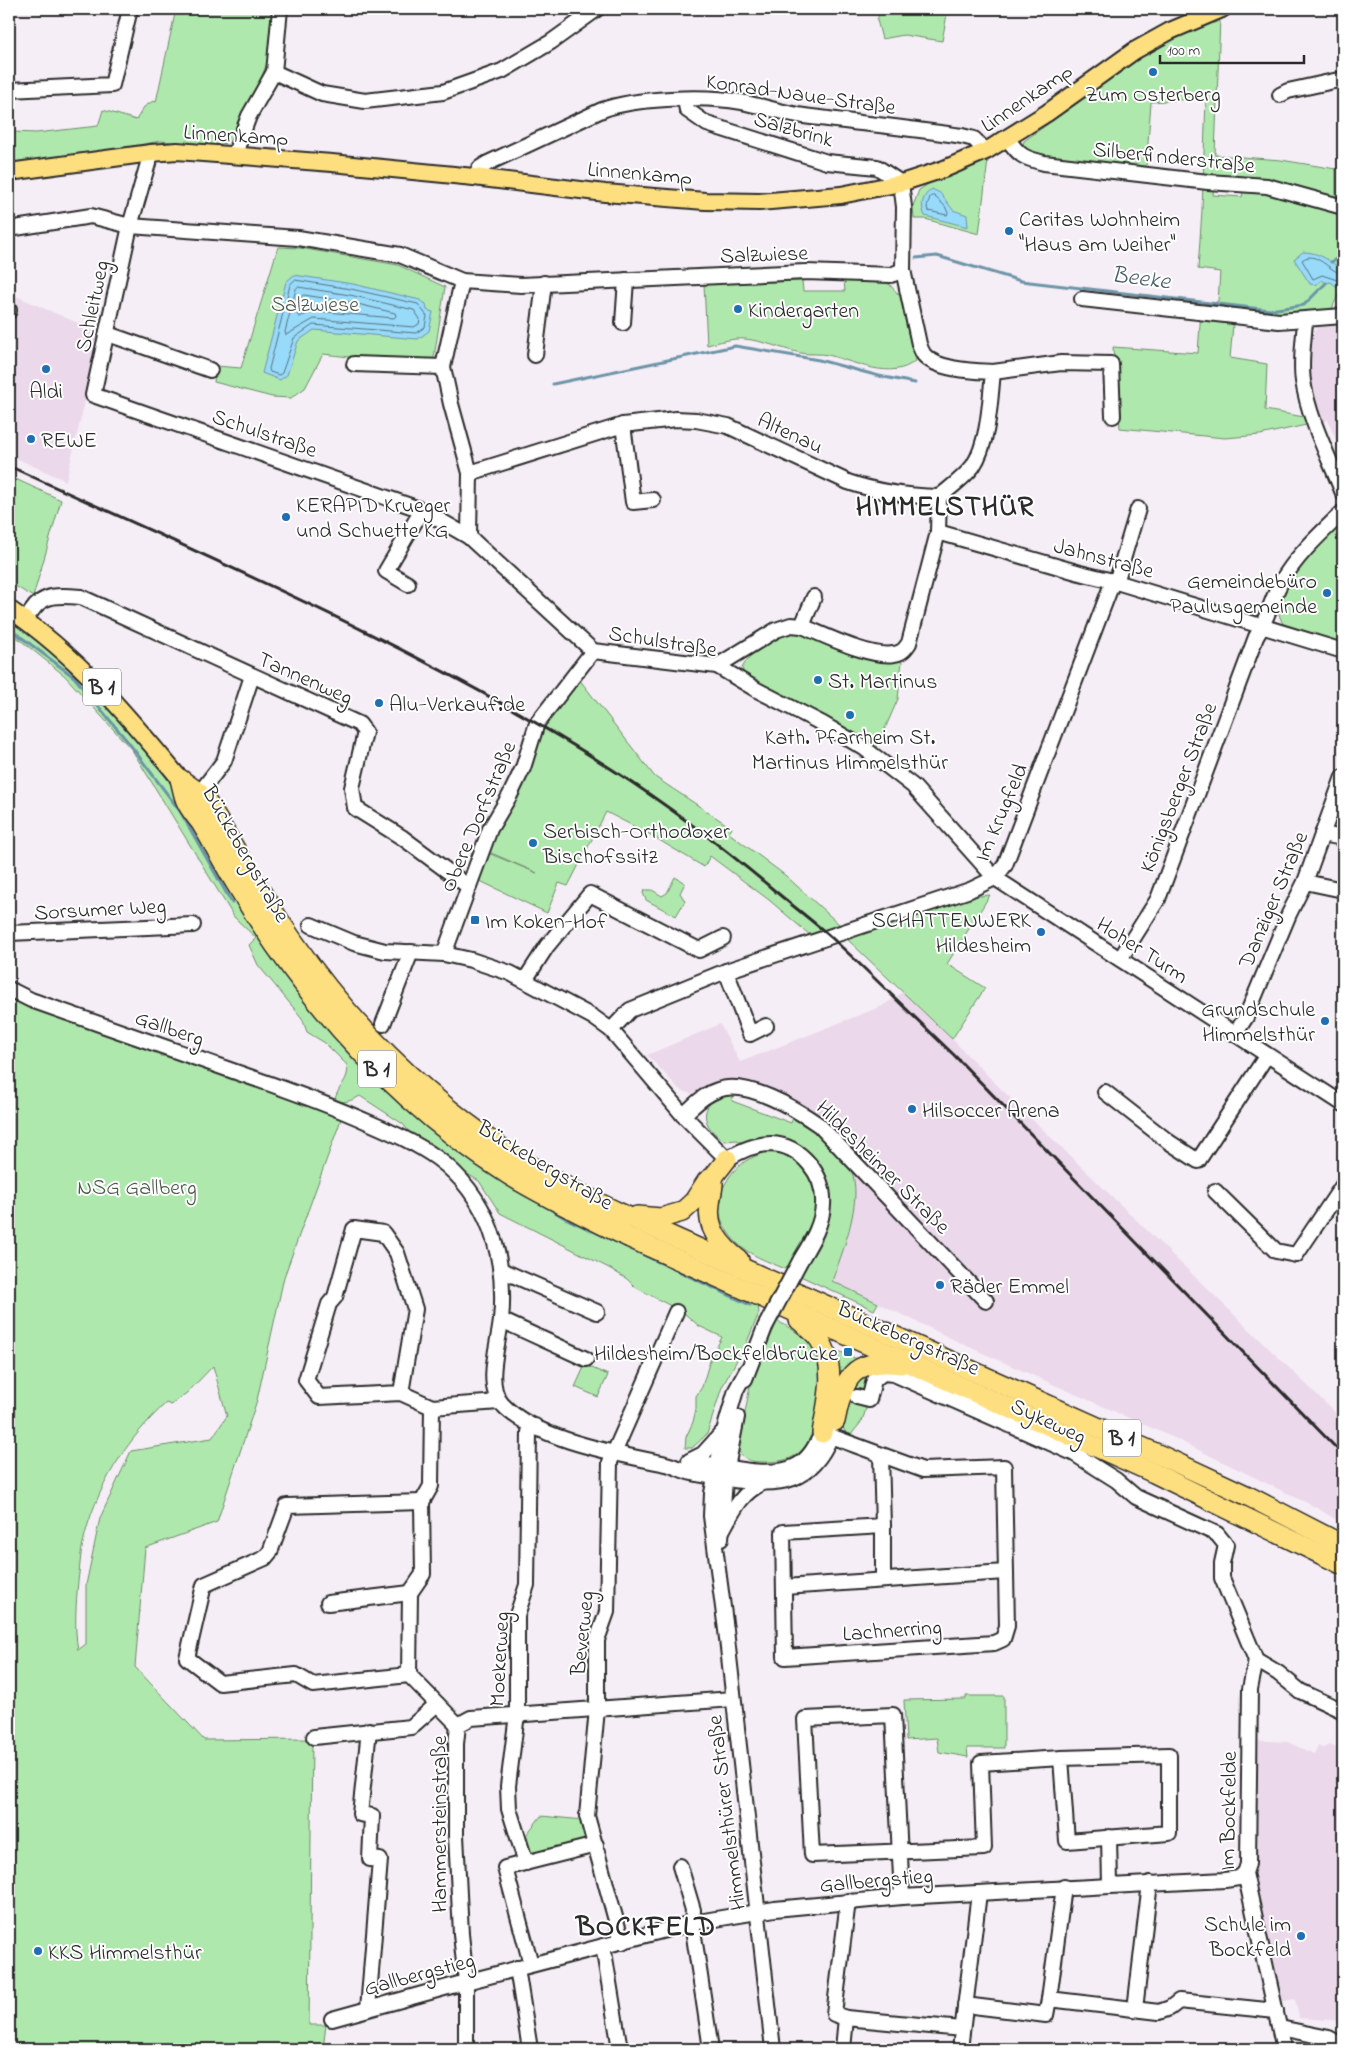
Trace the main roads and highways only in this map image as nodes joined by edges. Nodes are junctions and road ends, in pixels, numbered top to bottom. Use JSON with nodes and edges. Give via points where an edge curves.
{"nodes":[{"id":1,"x":1222,"y":9,"type":"edge"},
{"id":2,"x":9,"y":172,"type":"edge"},
{"id":3,"x":9,"y":609,"type":"edge"},
{"id":4,"x":180,"y":779,"type":"junction"},
{"id":5,"x":727,"y":1159,"type":"road end"},
{"id":6,"x":714,"y":1177,"type":"junction"},
{"id":7,"x":622,"y":1214,"type":"junction"},
{"id":8,"x":758,"y":1275,"type":"junction"},
{"id":9,"x":785,"y":1308,"type":"junction"},
{"id":10,"x":917,"y":1366,"type":"junction"},
{"id":11,"x":1343,"y":1545,"type":"edge"},
{"id":12,"x":1343,"y":1564,"type":"edge"}],
"edges":[{"from":1,"to":2,"type":"main road","name":"Linnenkamp","via":[[1134,50],[986,151],[901,183],[841,195],[759,202],[659,198],[474,177],[184,152],[151,153]]},
{"from":3,"to":4,"type":"main road","number":"B 1","via":[[32,624],[101,687]]},
{"from":4,"to":7,"type":"highway","name":"Bückebergstraße","number":"B 1","via":[[206,801],[270,906],[325,984],[398,1064],[512,1155],[564,1186]]},
{"from":4,"to":9,"type":"highway","name":"Bückebergstraße","number":"B 1","via":[[186,801],[274,946],[351,1042],[421,1109],[496,1166],[569,1209]]},
{"from":5,"to":6,"type":"highway"},
{"from":6,"to":7,"type":"highway","via":[[706,1181],[688,1207],[677,1214],[656,1218]]},
{"from":6,"to":8,"type":"highway","via":[[709,1213],[715,1235],[724,1248]]},
{"from":7,"to":8,"type":"highway","name":"Bückebergstraße","number":"B 1"},
{"from":8,"to":11,"type":"highway","name":"Bückebergstraße","number":"B 1","via":[[1162,1456]]},
{"from":9,"to":10,"type":"highway","name":"Bückebergstraße","number":"B 1"},
{"from":9,"to":10,"type":"highway","via":[[818,1338],[827,1359],[830,1376],[826,1434],[843,1389],[855,1372],[877,1362]]},
{"from":10,"to":12,"type":"highway","name":"Bückebergstraße","number":"B 1","via":[[1163,1477]]}]}
